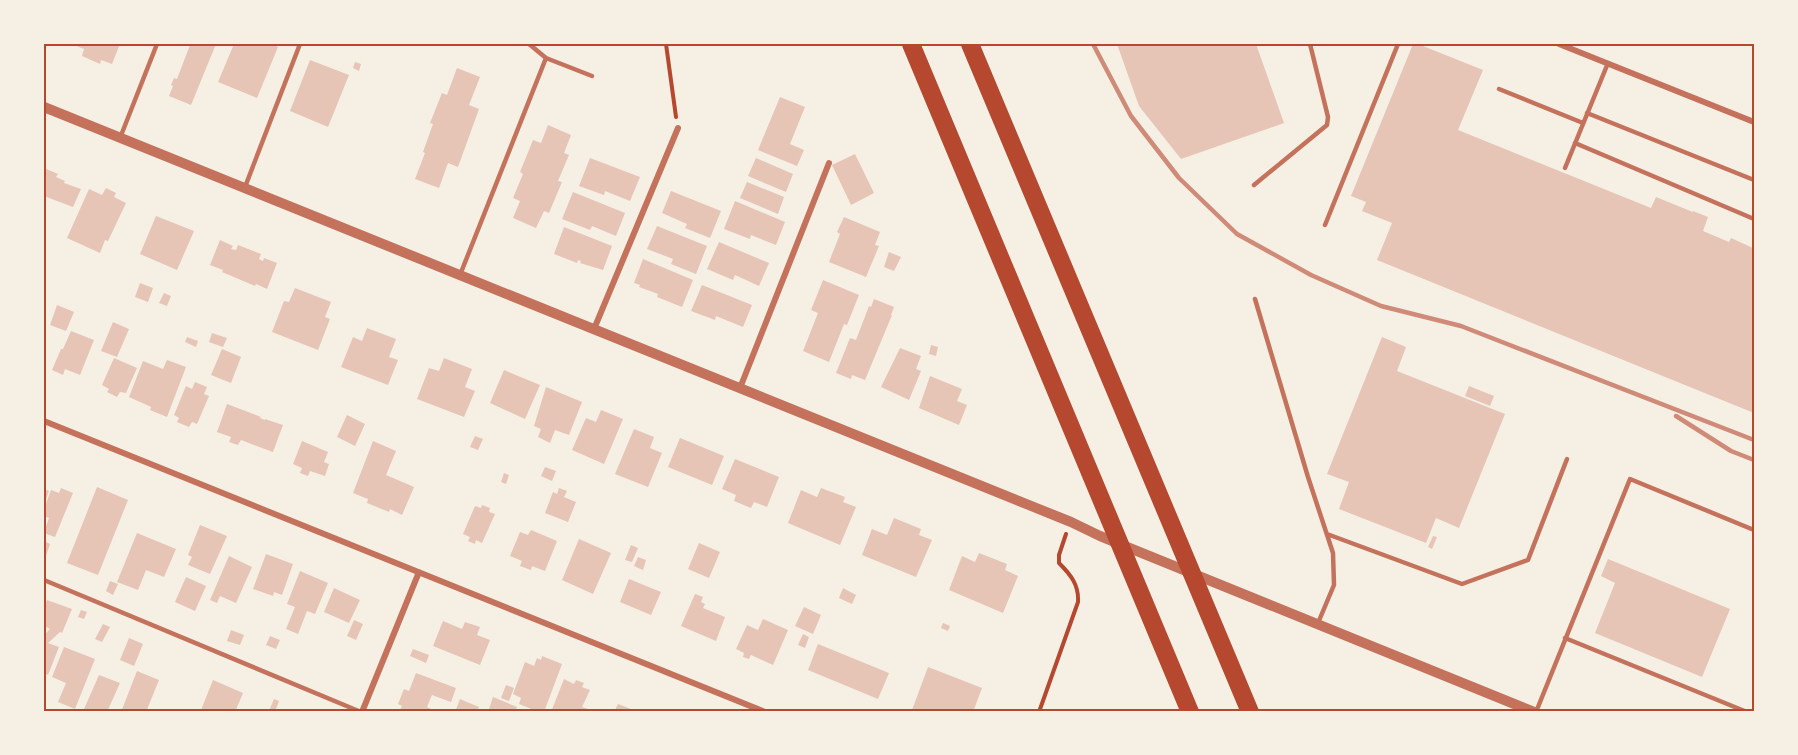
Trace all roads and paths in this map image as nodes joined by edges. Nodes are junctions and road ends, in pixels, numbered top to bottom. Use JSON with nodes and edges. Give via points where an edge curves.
{"nodes":[{"id":1,"x":157,"y":44,"type":"edge"},
{"id":2,"x":300,"y":44,"type":"edge"},
{"id":3,"x":528,"y":44,"type":"edge"},
{"id":4,"x":666,"y":44,"type":"edge"},
{"id":5,"x":911,"y":44,"type":"edge"},
{"id":6,"x":970,"y":44,"type":"edge"},
{"id":7,"x":1310,"y":44,"type":"edge"},
{"id":8,"x":1398,"y":44,"type":"edge"},
{"id":9,"x":1559,"y":44,"type":"edge"},
{"id":10,"x":1582,"y":44,"type":"edge"},
{"id":11,"x":1579,"y":51,"type":"junction"},
{"id":12,"x":546,"y":58,"type":"junction"},
{"id":13,"x":1608,"y":63,"type":"junction"},
{"id":14,"x":592,"y":76,"type":"dead end"},
{"id":15,"x":1500,"y":89,"type":"dead end"},
{"id":16,"x":44,"y":107,"type":"edge"},
{"id":17,"x":1587,"y":113,"type":"junction"},
{"id":18,"x":1755,"y":122,"type":"edge"},
{"id":19,"x":1583,"y":123,"type":"junction"},
{"id":20,"x":678,"y":128,"type":"joint"},
{"id":21,"x":120,"y":138,"type":"junction"},
{"id":22,"x":1575,"y":144,"type":"junction"},
{"id":23,"x":829,"y":163,"type":"dead end"},
{"id":24,"x":1565,"y":168,"type":"dead end"},
{"id":25,"x":1755,"y":180,"type":"edge"},
{"id":26,"x":1254,"y":185,"type":"dead end"},
{"id":27,"x":244,"y":188,"type":"junction"},
{"id":28,"x":1755,"y":219,"type":"edge"},
{"id":29,"x":1325,"y":225,"type":"dead end"},
{"id":30,"x":460,"y":275,"type":"junction"},
{"id":31,"x":1255,"y":299,"type":"dead end"},
{"id":32,"x":594,"y":329,"type":"junction"},
{"id":33,"x":740,"y":388,"type":"junction"},
{"id":34,"x":44,"y":421,"type":"edge"},
{"id":35,"x":1567,"y":459,"type":"dead end"},
{"id":36,"x":1071,"y":522,"type":"junction"},
{"id":37,"x":1755,"y":530,"type":"edge"},
{"id":38,"x":1327,"y":534,"type":"junction"},
{"id":39,"x":419,"y":572,"type":"junction"},
{"id":40,"x":44,"y":580,"type":"edge"},
{"id":41,"x":1318,"y":625,"type":"junction"},
{"id":42,"x":1565,"y":638,"type":"junction"},
{"id":43,"x":361,"y":711,"type":"edge"},
{"id":44,"x":765,"y":711,"type":"edge"},
{"id":45,"x":1039,"y":711,"type":"edge"},
{"id":46,"x":1190,"y":711,"type":"edge"},
{"id":47,"x":1250,"y":711,"type":"edge"},
{"id":48,"x":1535,"y":711,"type":"edge"},
{"id":49,"x":1747,"y":711,"type":"edge"}],
"edges":[{"from":1,"to":21,"type":"lane"},
{"from":2,"to":27,"type":"lane"},
{"from":3,"to":12,"type":"lane"},
{"from":4,"to":20,"type":"path"},
{"from":5,"to":46,"type":"highway"},
{"from":6,"to":47,"type":"highway"},
{"from":7,"to":26,"type":"lane","via":[[1327,125]]},
{"from":8,"to":29,"type":"lane"},
{"from":9,"to":11,"type":"street"},
{"from":10,"to":11,"type":"lane"},
{"from":11,"to":13,"type":"street"},
{"from":12,"to":14,"type":"lane"},
{"from":12,"to":30,"type":"lane"},
{"from":13,"to":17,"type":"lane"},
{"from":13,"to":18,"type":"street"},
{"from":15,"to":19,"type":"lane"},
{"from":16,"to":21,"type":"street"},
{"from":17,"to":19,"type":"lane"},
{"from":17,"to":25,"type":"lane"},
{"from":19,"to":22,"type":"lane"},
{"from":20,"to":32,"type":"street"},
{"from":21,"to":27,"type":"street"},
{"from":22,"to":24,"type":"lane"},
{"from":22,"to":28,"type":"lane"},
{"from":23,"to":33,"type":"street"},
{"from":27,"to":30,"type":"street"},
{"from":30,"to":32,"type":"street"},
{"from":31,"to":38,"type":"lane"},
{"from":32,"to":33,"type":"street"},
{"from":33,"to":36,"type":"street"},
{"from":34,"to":39,"type":"street"},
{"from":35,"to":38,"type":"lane","via":[[1528,560],[1462,584]]},
{"from":36,"to":41,"type":"street"},
{"from":36,"to":45,"type":"path","via":[[1059,563],[1078,589],[1078,602]]},
{"from":37,"to":42,"type":"lane","via":[[1630,479]]},
{"from":38,"to":41,"type":"lane","via":[[1334,553],[1334,585]]},
{"from":39,"to":43,"type":"street"},
{"from":39,"to":44,"type":"street"},
{"from":40,"to":43,"type":"lane"},
{"from":41,"to":48,"type":"street"},
{"from":42,"to":48,"type":"lane"},
{"from":42,"to":49,"type":"lane"}]}
